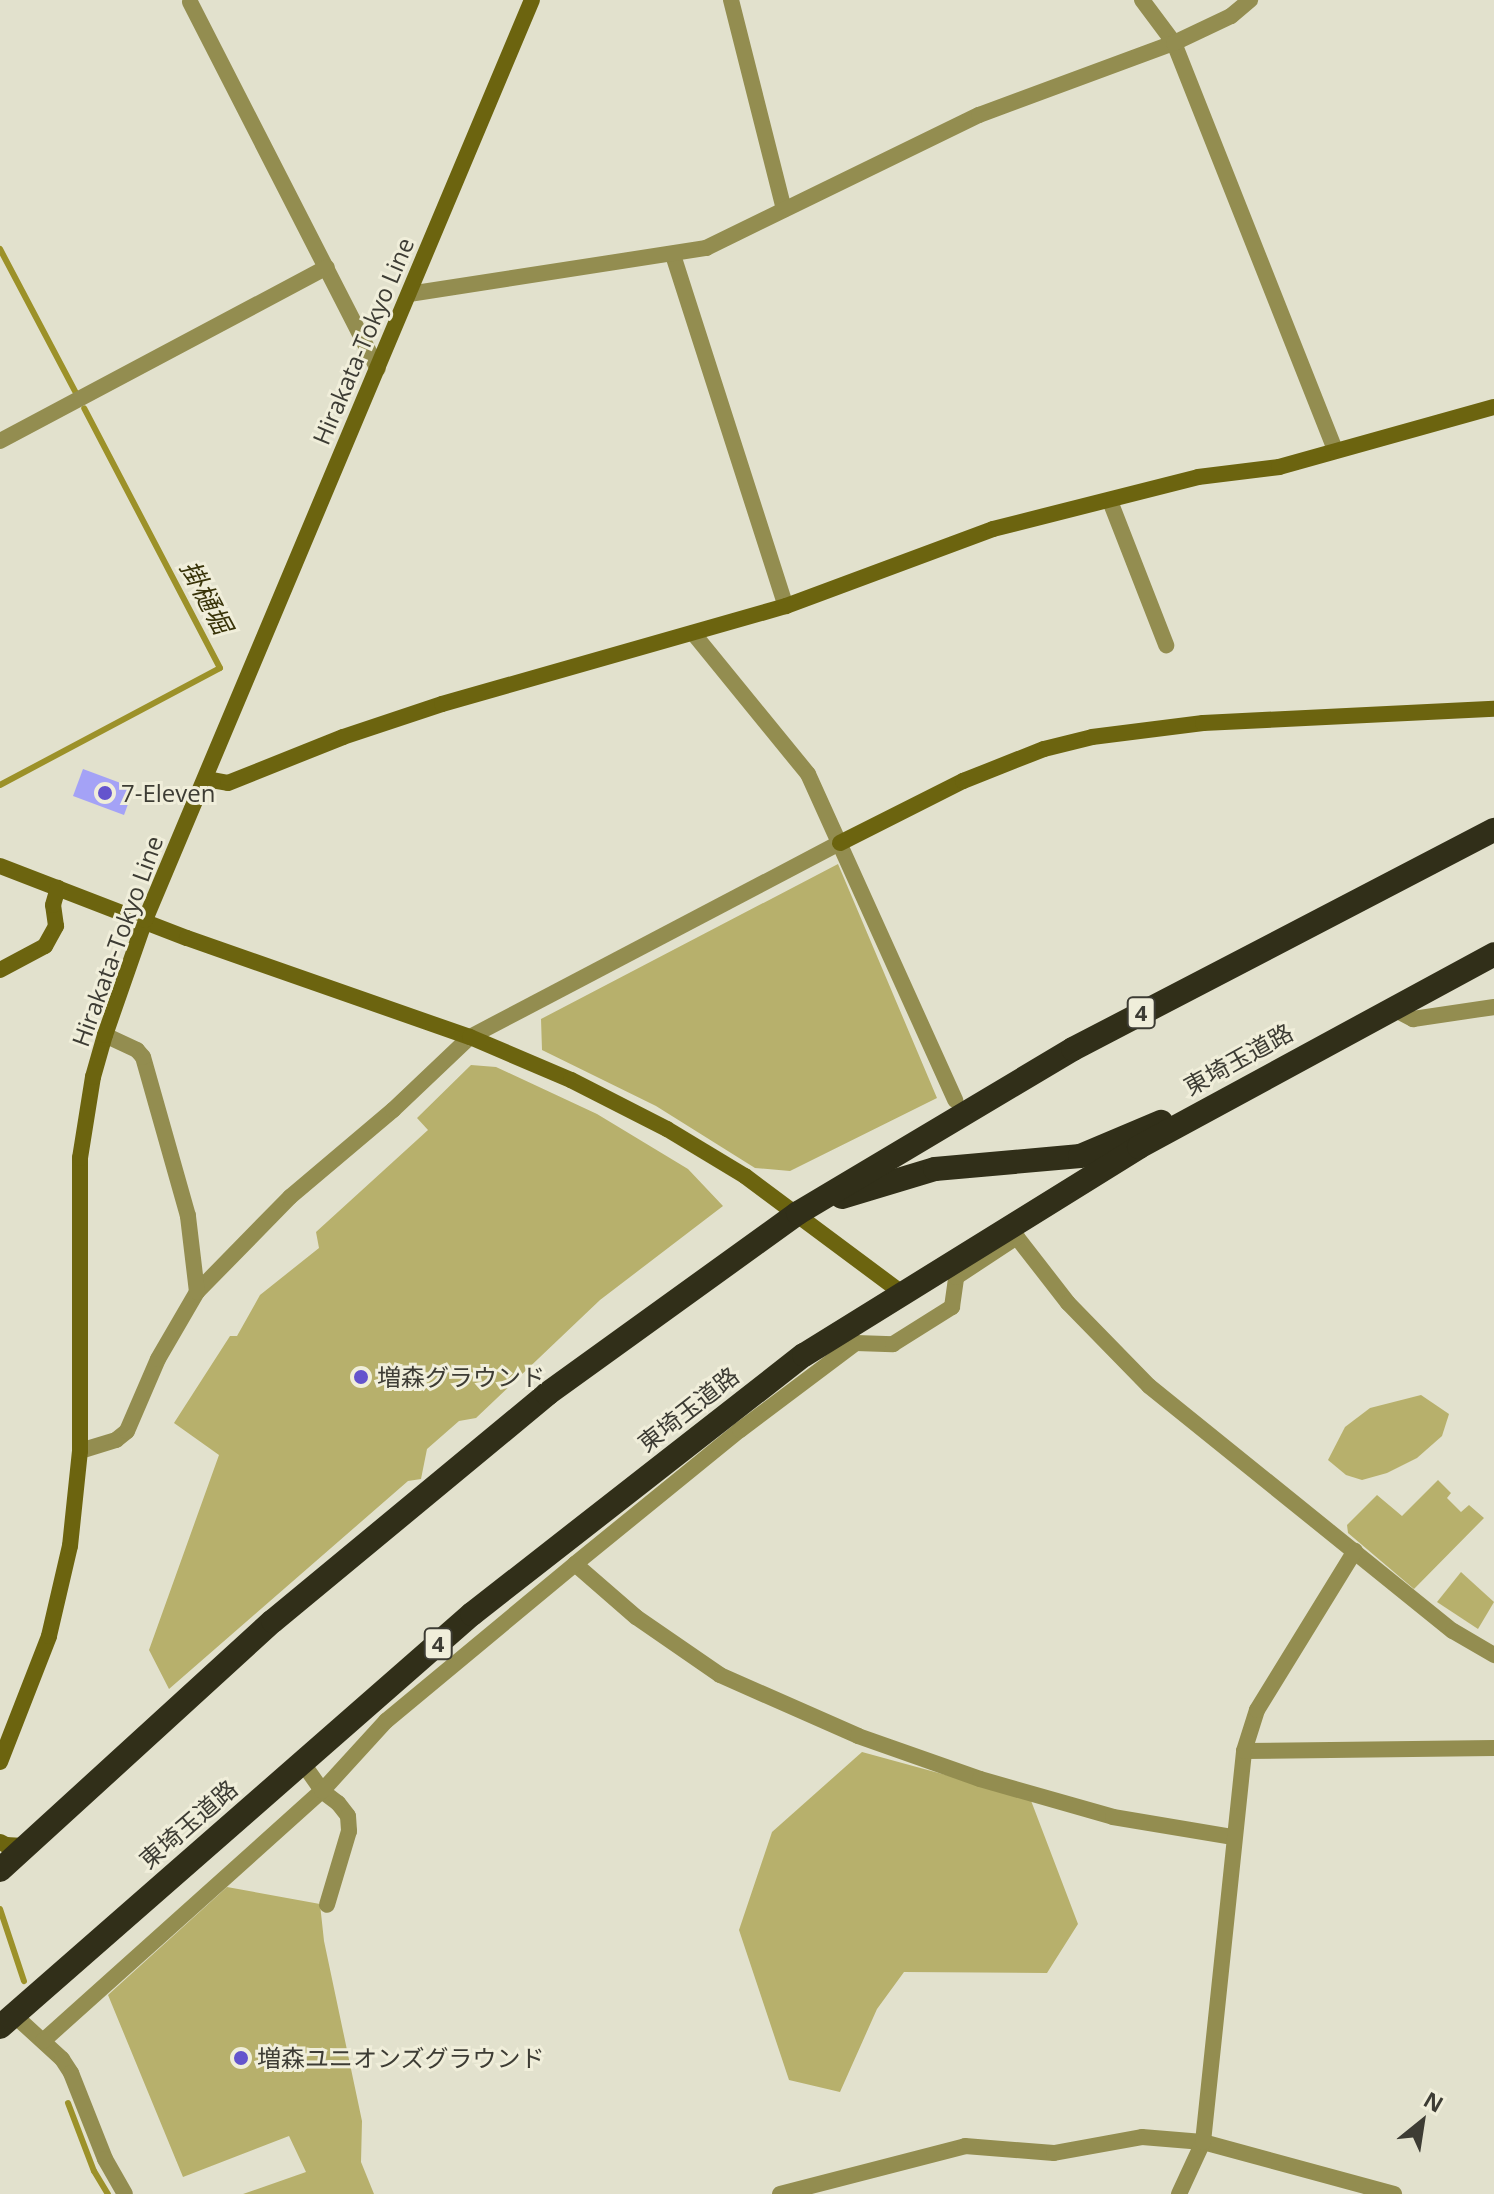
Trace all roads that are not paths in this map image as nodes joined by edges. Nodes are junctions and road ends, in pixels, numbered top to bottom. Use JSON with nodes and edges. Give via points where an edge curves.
{"nodes":[{"id":1,"x":532,"y":0,"type":"edge"},
{"id":2,"x":731,"y":0,"type":"edge"},
{"id":3,"x":1142,"y":0,"type":"edge"},
{"id":4,"x":1250,"y":0,"type":"edge"},
{"id":5,"x":192,"y":1,"type":"edge"},
{"id":6,"x":1174,"y":43,"type":"junction"},
{"id":7,"x":784,"y":209,"type":"junction"},
{"id":8,"x":673,"y":255,"type":"junction"},
{"id":9,"x":327,"y":267,"type":"junction"},
{"id":10,"x":409,"y":294,"type":"junction"},
{"id":11,"x":378,"y":369,"type":"junction"},
{"id":12,"x":1494,"y":407,"type":"edge"},
{"id":13,"x":0,"y":441,"type":"edge"},
{"id":14,"x":1335,"y":450,"type":"junction"},
{"id":15,"x":1110,"y":501,"type":"junction"},
{"id":16,"x":786,"y":606,"type":"junction"},
{"id":17,"x":693,"y":633,"type":"junction"},
{"id":18,"x":1166,"y":645,"type":"dead end"},
{"id":19,"x":1494,"y":709,"type":"edge"},
{"id":20,"x":206,"y":779,"type":"junction"},
{"id":21,"x":1494,"y":830,"type":"edge"},
{"id":22,"x":840,"y":843,"type":"junction"},
{"id":23,"x":0,"y":866,"type":"edge"},
{"id":24,"x":58,"y":888,"type":"junction"},
{"id":25,"x":145,"y":920,"type":"junction"},
{"id":26,"x":1494,"y":954,"type":"edge"},
{"id":27,"x":0,"y":970,"type":"edge"},
{"id":28,"x":1494,"y":1007,"type":"edge"},
{"id":29,"x":1392,"y":1008,"type":"junction"},
{"id":30,"x":105,"y":1035,"type":"junction"},
{"id":31,"x":470,"y":1037,"type":"junction"},
{"id":32,"x":955,"y":1100,"type":"dead end"},
{"id":33,"x":1208,"y":1107,"type":"junction"},
{"id":34,"x":798,"y":1213,"type":"junction"},
{"id":35,"x":1013,"y":1232,"type":"junction"},
{"id":36,"x":197,"y":1292,"type":"junction"},
{"id":37,"x":902,"y":1293,"type":"junction"},
{"id":38,"x":80,"y":1451,"type":"junction"},
{"id":39,"x":1355,"y":1551,"type":"junction"},
{"id":40,"x":575,"y":1564,"type":"junction"},
{"id":41,"x":1494,"y":1655,"type":"edge"},
{"id":42,"x":1494,"y":1748,"type":"edge"},
{"id":43,"x":1244,"y":1751,"type":"junction"},
{"id":44,"x":0,"y":1761,"type":"edge"},
{"id":45,"x":302,"y":1762,"type":"junction"},
{"id":46,"x":322,"y":1791,"type":"junction"},
{"id":47,"x":1233,"y":1837,"type":"junction"},
{"id":48,"x":0,"y":1842,"type":"edge"},
{"id":49,"x":28,"y":1846,"type":"junction"},
{"id":50,"x":0,"y":1870,"type":"edge"},
{"id":51,"x":327,"y":1905,"type":"dead end"},
{"id":52,"x":5,"y":2013,"type":"edge"},
{"id":53,"x":43,"y":2041,"type":"junction"},
{"id":54,"x":1203,"y":2142,"type":"junction"},
{"id":55,"x":125,"y":2194,"type":"edge"},
{"id":56,"x":780,"y":2194,"type":"edge"},
{"id":57,"x":1179,"y":2194,"type":"edge"},
{"id":58,"x":1394,"y":2194,"type":"edge"}],
"edges":[{"from":1,"to":10,"type":"street","name":"Hirakata-Tokyo Line"},
{"from":2,"to":7,"type":"street"},
{"from":3,"to":6,"type":"street"},
{"from":4,"to":6,"type":"street","via":[[1231,16]]},
{"from":5,"to":9,"type":"street"},
{"from":6,"to":7,"type":"street","via":[[979,115]]},
{"from":6,"to":14,"type":"street"},
{"from":7,"to":8,"type":"street","via":[[706,248]]},
{"from":8,"to":10,"type":"street"},
{"from":8,"to":16,"type":"street"},
{"from":9,"to":11,"type":"street"},
{"from":9,"to":13,"type":"street"},
{"from":10,"to":11,"type":"street","name":"Hirakata-Tokyo Line"},
{"from":11,"to":20,"type":"street","name":"Hirakata-Tokyo Line"},
{"from":12,"to":14,"type":"street"},
{"from":14,"to":15,"type":"street","via":[[1279,467],[1198,477]]},
{"from":15,"to":16,"type":"street","via":[[993,529]]},
{"from":15,"to":18,"type":"street"},
{"from":16,"to":17,"type":"street"},
{"from":17,"to":20,"type":"street","via":[[442,704],[228,783]]},
{"from":17,"to":22,"type":"street","via":[[808,774]]},
{"from":19,"to":22,"type":"street","via":[[1203,723],[1092,737],[1007,763]]},
{"from":20,"to":25,"type":"street","name":"Hirakata-Tokyo Line"},
{"from":21,"to":34,"type":"highway","number":"4","via":[[1073,1049]]},
{"from":22,"to":31,"type":"street"},
{"from":22,"to":32,"type":"street"},
{"from":23,"to":24,"type":"street"},
{"from":24,"to":25,"type":"street"},
{"from":24,"to":27,"type":"street","via":[[53,905],[56,926],[45,946]]},
{"from":25,"to":30,"type":"street","name":"Hirakata-Tokyo Line"},
{"from":25,"to":31,"type":"street"},
{"from":26,"to":29,"type":"highway","name":"東埼玉道路","number":"4"},
{"from":28,"to":29,"type":"street","via":[[1413,1019]]},
{"from":29,"to":33,"type":"highway","name":"東埼玉道路","number":"4"},
{"from":30,"to":36,"type":"street","via":[[143,1057],[188,1216]]},
{"from":30,"to":38,"type":"street","name":"Hirakata-Tokyo Line","via":[[80,1158]]},
{"from":31,"to":34,"type":"street","via":[[641,1115]]},
{"from":31,"to":36,"type":"street","via":[[290,1197]]},
{"from":33,"to":34,"type":"highway","via":[[1133,1131],[1080,1156],[935,1169]]},
{"from":33,"to":35,"type":"highway","name":"東埼玉道路","number":"4"},
{"from":34,"to":37,"type":"street"},
{"from":34,"to":49,"type":"highway","number":"4","via":[[547,1394],[273,1621]]},
{"from":35,"to":37,"type":"highway","name":"東埼玉道路","number":"4"},
{"from":35,"to":39,"type":"street","via":[[1068,1303],[1149,1386]]},
{"from":35,"to":40,"type":"street","via":[[956,1277],[952,1307],[893,1344],[856,1343]]},
{"from":36,"to":38,"type":"street","via":[[158,1359],[127,1431]]},
{"from":37,"to":45,"type":"highway","name":"東埼玉道路","number":"4","via":[[804,1355],[643,1479],[472,1614]]},
{"from":38,"to":44,"type":"street","name":"Hirakata-Tokyo Line","via":[[70,1546],[49,1636]]},
{"from":39,"to":41,"type":"street","via":[[1453,1631]]},
{"from":39,"to":43,"type":"street","via":[[1257,1710]]},
{"from":40,"to":46,"type":"street","via":[[386,1721]]},
{"from":40,"to":47,"type":"street","via":[[636,1617],[720,1675],[858,1736],[980,1779],[1113,1817]]},
{"from":42,"to":43,"type":"street"},
{"from":43,"to":47,"type":"street"},
{"from":45,"to":46,"type":"street"},
{"from":45,"to":52,"type":"highway","name":"東埼玉道路","number":"4"},
{"from":46,"to":51,"type":"street","via":[[348,1816],[349,1831]]},
{"from":46,"to":53,"type":"street"},
{"from":47,"to":54,"type":"street"},
{"from":48,"to":49,"type":"street"},
{"from":49,"to":50,"type":"highway","number":"4"},
{"from":52,"to":53,"type":"street"},
{"from":53,"to":55,"type":"street","via":[[71,2073]]},
{"from":54,"to":56,"type":"street","via":[[1142,2137],[1054,2153],[965,2146]]},
{"from":54,"to":57,"type":"street"},
{"from":54,"to":58,"type":"street"}]}
